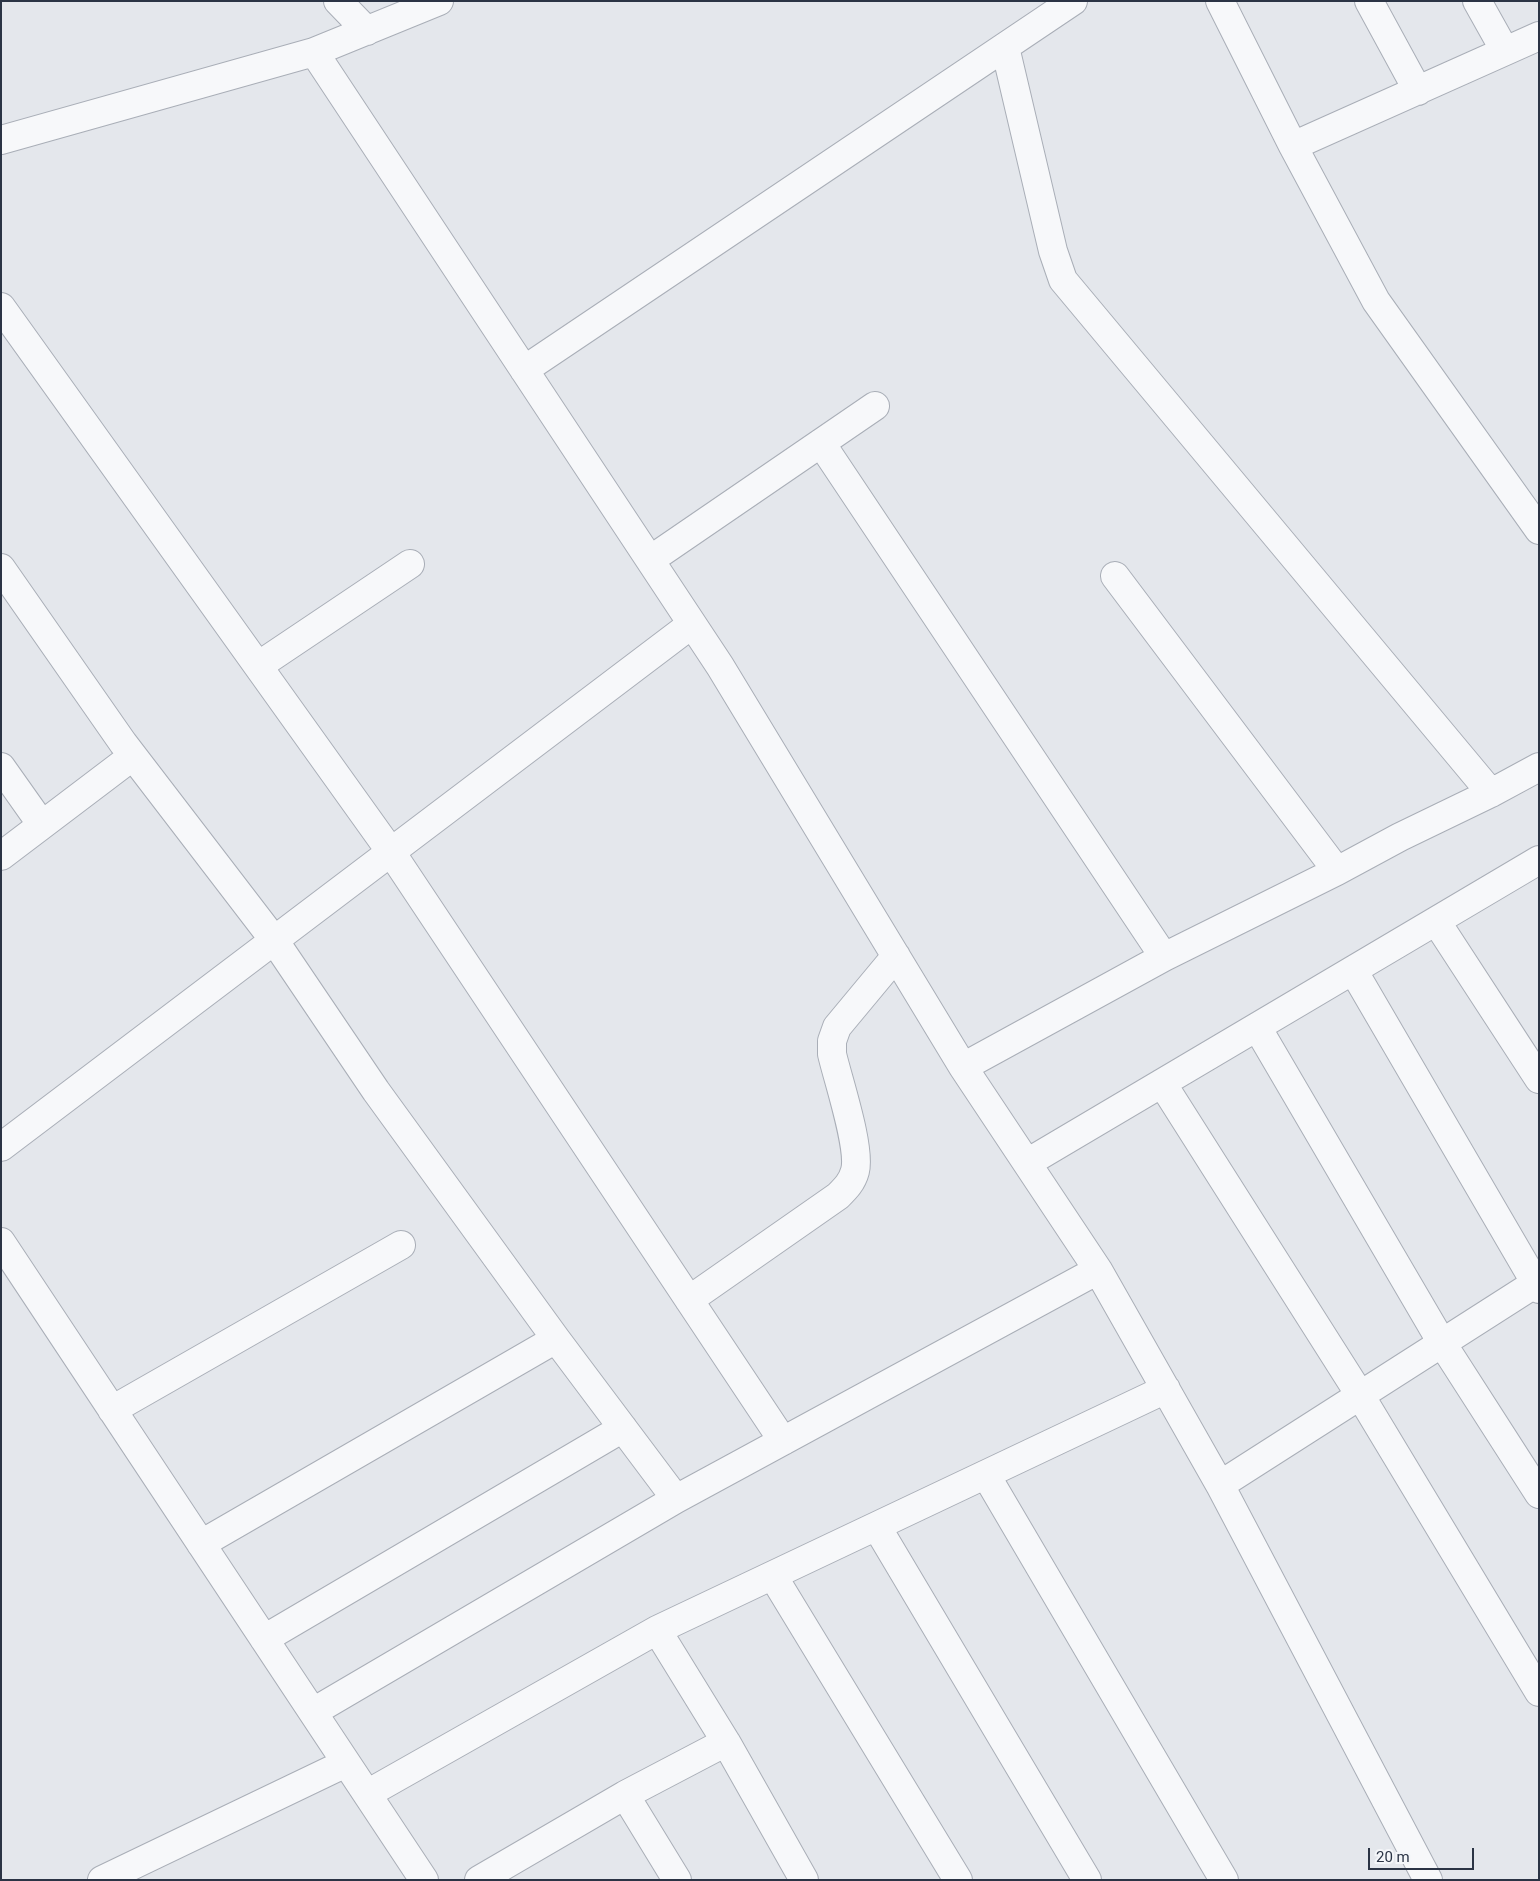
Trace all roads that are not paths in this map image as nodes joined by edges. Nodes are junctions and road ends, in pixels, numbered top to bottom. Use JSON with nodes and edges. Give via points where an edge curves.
{"nodes":[{"id":1,"x":338,"y":1,"type":"edge"},
{"id":2,"x":439,"y":1,"type":"edge"},
{"id":3,"x":1073,"y":1,"type":"edge"},
{"id":4,"x":1220,"y":1,"type":"edge"},
{"id":5,"x":1369,"y":1,"type":"edge"},
{"id":6,"x":1477,"y":1,"type":"edge"},
{"id":7,"x":367,"y":31,"type":"junction"},
{"id":8,"x":1539,"y":36,"type":"edge"},
{"id":9,"x":1006,"y":46,"type":"junction"},
{"id":10,"x":1504,"y":51,"type":"junction"},
{"id":11,"x":314,"y":52,"type":"junction"},
{"id":12,"x":1418,"y":91,"type":"junction"},
{"id":13,"x":1,"y":140,"type":"edge"},
{"id":14,"x":1293,"y":146,"type":"junction"},
{"id":15,"x":1,"y":307,"type":"edge"},
{"id":16,"x":524,"y":370,"type":"junction"},
{"id":17,"x":875,"y":406,"type":"dead end"},
{"id":18,"x":821,"y":443,"type":"junction"},
{"id":19,"x":1539,"y":530,"type":"edge"},
{"id":20,"x":650,"y":560,"type":"junction"},
{"id":21,"x":410,"y":564,"type":"dead end"},
{"id":22,"x":1,"y":568,"type":"edge"},
{"id":23,"x":1115,"y":576,"type":"dead end"},
{"id":24,"x":692,"y":624,"type":"junction"},
{"id":25,"x":258,"y":666,"type":"junction"},
{"id":26,"x":133,"y":756,"type":"junction"},
{"id":27,"x":1,"y":767,"type":"edge"},
{"id":28,"x":1539,"y":767,"type":"edge"},
{"id":29,"x":1491,"y":793,"type":"junction"},
{"id":30,"x":42,"y":824,"type":"junction"},
{"id":31,"x":391,"y":852,"type":"junction"},
{"id":32,"x":1,"y":856,"type":"edge"},
{"id":33,"x":1537,"y":866,"type":"edge"},
{"id":34,"x":1337,"y":871,"type":"junction"},
{"id":35,"x":1436,"y":921,"type":"junction"},
{"id":36,"x":274,"y":940,"type":"junction"},
{"id":37,"x":896,"y":956,"type":"junction"},
{"id":38,"x":1164,"y":957,"type":"junction"},
{"id":39,"x":1353,"y":970,"type":"junction"},
{"id":40,"x":1257,"y":1027,"type":"junction"},
{"id":41,"x":963,"y":1067,"type":"junction"},
{"id":42,"x":1539,"y":1080,"type":"edge"},
{"id":43,"x":1162,"y":1083,"type":"junction"},
{"id":44,"x":1,"y":1147,"type":"edge"},
{"id":45,"x":1027,"y":1163,"type":"junction"},
{"id":46,"x":1,"y":1242,"type":"edge"},
{"id":47,"x":401,"y":1245,"type":"dead end"},
{"id":48,"x":1098,"y":1270,"type":"junction"},
{"id":49,"x":1538,"y":1285,"type":"edge"},
{"id":50,"x":689,"y":1300,"type":"junction"},
{"id":51,"x":556,"y":1339,"type":"junction"},
{"id":52,"x":1442,"y":1342,"type":"junction"},
{"id":53,"x":1166,"y":1389,"type":"junction"},
{"id":54,"x":1360,"y":1395,"type":"junction"},
{"id":55,"x":112,"y":1410,"type":"junction"},
{"id":56,"x":623,"y":1428,"type":"junction"},
{"id":57,"x":783,"y":1441,"type":"junction"},
{"id":58,"x":986,"y":1475,"type":"junction"},
{"id":59,"x":1220,"y":1485,"type":"junction"},
{"id":60,"x":1539,"y":1494,"type":"edge"},
{"id":61,"x":676,"y":1499,"type":"junction"},
{"id":62,"x":877,"y":1527,"type":"junction"},
{"id":63,"x":201,"y":1544,"type":"junction"},
{"id":64,"x":773,"y":1576,"type":"junction"},
{"id":65,"x":657,"y":1630,"type":"junction"},
{"id":66,"x":264,"y":1639,"type":"junction"},
{"id":67,"x":1539,"y":1692,"type":"edge"},
{"id":68,"x":313,"y":1712,"type":"junction"},
{"id":69,"x":726,"y":1742,"type":"junction"},
{"id":70,"x":346,"y":1763,"type":"junction"},
{"id":71,"x":367,"y":1794,"type":"junction"},
{"id":72,"x":625,"y":1796,"type":"junction"},
{"id":73,"x":102,"y":1880,"type":"edge"},
{"id":74,"x":424,"y":1880,"type":"edge"},
{"id":75,"x":479,"y":1880,"type":"edge"},
{"id":76,"x":677,"y":1880,"type":"edge"},
{"id":77,"x":804,"y":1880,"type":"edge"},
{"id":78,"x":958,"y":1880,"type":"edge"},
{"id":79,"x":1087,"y":1880,"type":"edge"},
{"id":80,"x":1224,"y":1880,"type":"edge"},
{"id":81,"x":1428,"y":1880,"type":"edge"}],
"edges":[{"from":1,"to":7,"type":"street"},
{"from":2,"to":7,"type":"street"},
{"from":3,"to":9,"type":"street"},
{"from":4,"to":14,"type":"street"},
{"from":5,"to":12,"type":"street"},
{"from":6,"to":10,"type":"street"},
{"from":7,"to":11,"type":"street"},
{"from":8,"to":10,"type":"street"},
{"from":9,"to":16,"type":"street"},
{"from":9,"to":29,"type":"street","via":[[1046,224],[1063,280]]},
{"from":10,"to":12,"type":"street"},
{"from":11,"to":13,"type":"street"},
{"from":11,"to":16,"type":"street"},
{"from":12,"to":14,"type":"street"},
{"from":14,"to":19,"type":"street","via":[[1376,301]]},
{"from":15,"to":25,"type":"street"},
{"from":16,"to":20,"type":"street"},
{"from":17,"to":18,"type":"street"},
{"from":18,"to":20,"type":"street"},
{"from":18,"to":38,"type":"street"},
{"from":20,"to":24,"type":"street"},
{"from":21,"to":25,"type":"street"},
{"from":22,"to":26,"type":"street"},
{"from":23,"to":34,"type":"street"},
{"from":24,"to":31,"type":"street"},
{"from":24,"to":37,"type":"street"},
{"from":25,"to":31,"type":"street"},
{"from":26,"to":30,"type":"street"},
{"from":26,"to":36,"type":"street"},
{"from":27,"to":30,"type":"street"},
{"from":28,"to":29,"type":"street"},
{"from":29,"to":34,"type":"street"},
{"from":30,"to":32,"type":"street"},
{"from":31,"to":36,"type":"street"},
{"from":31,"to":50,"type":"street"},
{"from":33,"to":35,"type":"street"},
{"from":34,"to":38,"type":"street"},
{"from":35,"to":39,"type":"street"},
{"from":35,"to":42,"type":"street"},
{"from":36,"to":44,"type":"street"},
{"from":36,"to":51,"type":"street","via":[[376,1091]]},
{"from":37,"to":41,"type":"street"},
{"from":37,"to":50,"type":"street","via":[[837,1027],[832,1041],[832,1054],[856,1148],[856,1169],[850,1183],[838,1196]]},
{"from":38,"to":41,"type":"street"},
{"from":39,"to":40,"type":"street"},
{"from":39,"to":49,"type":"street"},
{"from":40,"to":43,"type":"street"},
{"from":40,"to":52,"type":"street"},
{"from":41,"to":45,"type":"street"},
{"from":43,"to":45,"type":"street"},
{"from":43,"to":54,"type":"street"},
{"from":45,"to":48,"type":"street"},
{"from":46,"to":55,"type":"street"},
{"from":47,"to":55,"type":"street"},
{"from":48,"to":53,"type":"street"},
{"from":48,"to":57,"type":"street"},
{"from":49,"to":52,"type":"street"},
{"from":50,"to":57,"type":"street"},
{"from":51,"to":56,"type":"street"},
{"from":51,"to":63,"type":"street"},
{"from":52,"to":54,"type":"street"},
{"from":52,"to":60,"type":"street"},
{"from":53,"to":58,"type":"street"},
{"from":53,"to":59,"type":"street"},
{"from":54,"to":59,"type":"street"},
{"from":54,"to":67,"type":"street"},
{"from":55,"to":63,"type":"street"},
{"from":56,"to":61,"type":"street"},
{"from":56,"to":66,"type":"street"},
{"from":57,"to":61,"type":"street"},
{"from":58,"to":62,"type":"street"},
{"from":58,"to":80,"type":"street"},
{"from":59,"to":81,"type":"street"},
{"from":61,"to":68,"type":"street"},
{"from":62,"to":64,"type":"street"},
{"from":62,"to":79,"type":"street"},
{"from":63,"to":66,"type":"street"},
{"from":64,"to":65,"type":"street"},
{"from":64,"to":78,"type":"street"},
{"from":65,"to":69,"type":"street"},
{"from":65,"to":71,"type":"street"},
{"from":66,"to":68,"type":"street"},
{"from":68,"to":70,"type":"street"},
{"from":69,"to":72,"type":"street"},
{"from":69,"to":77,"type":"street"},
{"from":70,"to":71,"type":"street"},
{"from":70,"to":73,"type":"street"},
{"from":71,"to":74,"type":"street"},
{"from":72,"to":75,"type":"street"},
{"from":72,"to":76,"type":"street"}]}
